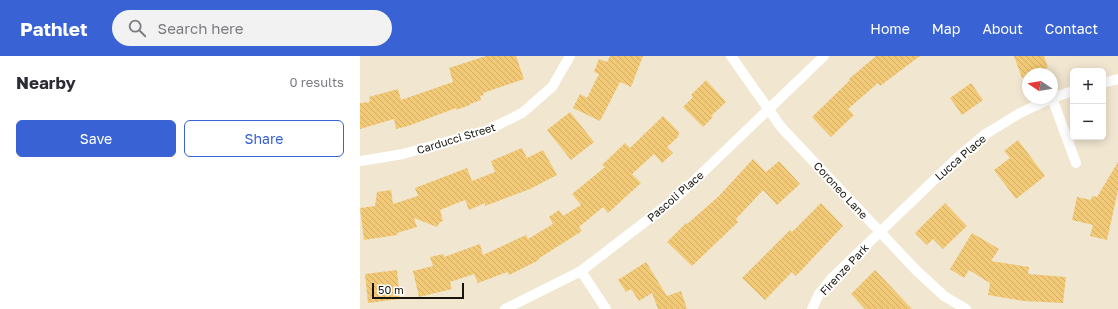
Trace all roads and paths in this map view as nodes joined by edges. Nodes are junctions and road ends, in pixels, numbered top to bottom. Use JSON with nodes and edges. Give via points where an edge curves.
{"nodes":[{"id":1,"x":570,"y":56,"type":"edge"},
{"id":2,"x":731,"y":56,"type":"edge"},
{"id":3,"x":824,"y":56,"type":"edge"},
{"id":4,"x":1118,"y":79,"type":"edge"},
{"id":5,"x":1106,"y":82,"type":"edge"},
{"id":6,"x":1070,"y":92,"type":"edge"},
{"id":7,"x":1058,"y":96,"type":"edge"},
{"id":8,"x":1039,"y":104,"type":"edge"},
{"id":9,"x":1054,"y":104,"type":"edge"},
{"id":10,"x":768,"y":110,"type":"junction"},
{"id":11,"x":360,"y":161,"type":"edge"},
{"id":12,"x":1076,"y":163,"type":"dead end"},
{"id":13,"x":880,"y":232,"type":"junction"},
{"id":14,"x":581,"y":271,"type":"junction"},
{"id":15,"x":505,"y":309,"type":"edge"},
{"id":16,"x":606,"y":309,"type":"edge"},
{"id":17,"x":812,"y":309,"type":"edge"},
{"id":18,"x":966,"y":309,"type":"edge"}],
"edges":[{"from":1,"to":11,"type":"street","name":"Carducci Street","via":[[552,87],[522,113],[486,131],[403,154]]},
{"from":2,"to":10,"type":"street","name":"Coroneo Lane"},
{"from":3,"to":10,"type":"street","name":"Pascoli Place"},
{"from":4,"to":5,"type":"street"},
{"from":6,"to":7,"type":"street","name":"Lucca Place"},
{"from":8,"to":13,"type":"street","name":"Lucca Place","via":[[984,135]]},
{"from":9,"to":12,"type":"street"},
{"from":10,"to":13,"type":"street","name":"Coroneo Lane"},
{"from":10,"to":14,"type":"street","name":"Pascoli Place","via":[[676,198]]},
{"from":13,"to":17,"type":"street","name":"Firenze Park","via":[[833,277],[819,294]]},
{"from":13,"to":18,"type":"street","name":"Coroneo Lane","via":[[944,296]]},
{"from":14,"to":15,"type":"street","name":"Pascoli Place"},
{"from":14,"to":16,"type":"street"}]}
